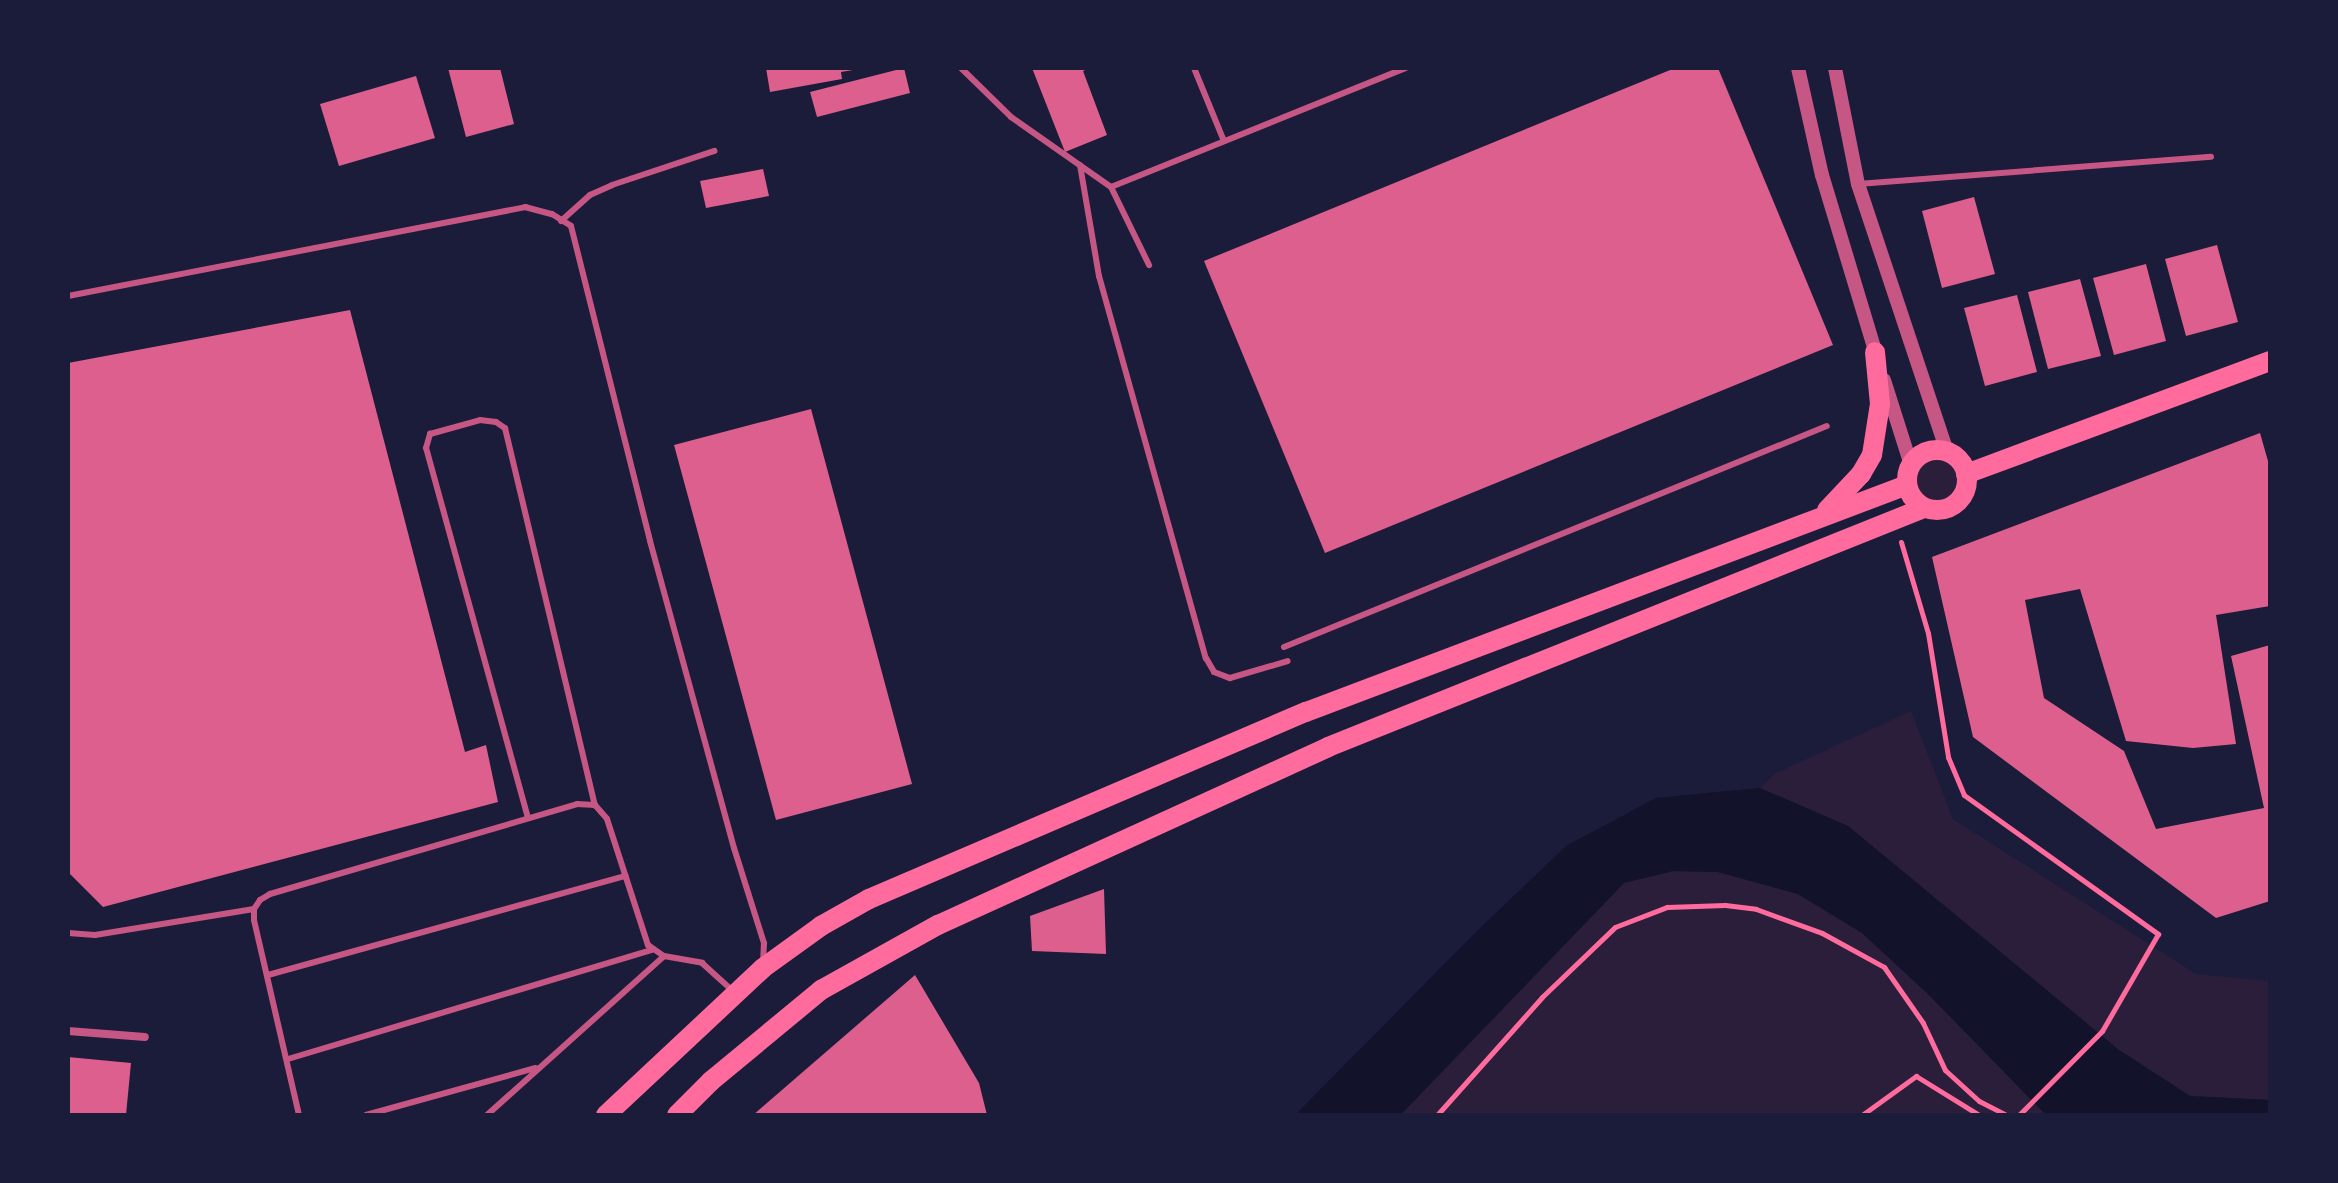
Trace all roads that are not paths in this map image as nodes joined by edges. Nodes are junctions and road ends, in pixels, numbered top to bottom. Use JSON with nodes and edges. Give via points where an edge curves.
{"nodes":[{"id":1,"x":961,"y":68,"type":"edge"},
{"id":2,"x":1194,"y":68,"type":"edge"},
{"id":3,"x":1406,"y":68,"type":"edge"},
{"id":4,"x":1798,"y":68,"type":"edge"},
{"id":5,"x":1835,"y":68,"type":"edge"},
{"id":6,"x":1224,"y":141,"type":"junction"},
{"id":7,"x":714,"y":151,"type":"dead end"},
{"id":8,"x":2211,"y":157,"type":"dead end"},
{"id":9,"x":1080,"y":165,"type":"junction"},
{"id":10,"x":1858,"y":184,"type":"junction"},
{"id":11,"x":1111,"y":187,"type":"junction"},
{"id":12,"x":561,"y":221,"type":"junction"},
{"id":13,"x":1149,"y":265,"type":"dead end"},
{"id":14,"x":68,"y":296,"type":"edge"},
{"id":15,"x":1875,"y":352,"type":"junction"},
{"id":16,"x":2269,"y":364,"type":"edge"},
{"id":17,"x":1827,"y":426,"type":"dead end"},
{"id":18,"x":1947,"y":451,"type":"junction"},
{"id":19,"x":1966,"y":474,"type":"junction"},
{"id":20,"x":1909,"y":475,"type":"junction"},
{"id":21,"x":1924,"y":508,"type":"junction"},
{"id":22,"x":1821,"y":517,"type":"junction"},
{"id":23,"x":1284,"y":647,"type":"dead end"},
{"id":24,"x":1288,"y":661,"type":"dead end"},
{"id":25,"x":595,"y":805,"type":"junction"},
{"id":26,"x":528,"y":818,"type":"junction"},
{"id":27,"x":626,"y":876,"type":"junction"},
{"id":28,"x":254,"y":909,"type":"junction"},
{"id":29,"x":68,"y":933,"type":"edge"},
{"id":30,"x":653,"y":950,"type":"junction"},
{"id":31,"x":664,"y":956,"type":"junction"},
{"id":32,"x":763,"y":968,"type":"junction"},
{"id":33,"x":268,"y":975,"type":"junction"},
{"id":34,"x":737,"y":994,"type":"junction"},
{"id":35,"x":68,"y":1031,"type":"edge"},
{"id":36,"x":145,"y":1037,"type":"dead end"},
{"id":37,"x":288,"y":1059,"type":"junction"},
{"id":38,"x":540,"y":1067,"type":"junction"},
{"id":39,"x":299,"y":1115,"type":"edge"},
{"id":40,"x":366,"y":1115,"type":"edge"},
{"id":41,"x":487,"y":1115,"type":"edge"},
{"id":42,"x":606,"y":1115,"type":"edge"},
{"id":43,"x":677,"y":1115,"type":"edge"}],
"edges":[{"from":1,"to":9,"type":"lane","via":[[1011,117]]},
{"from":2,"to":6,"type":"lane"},
{"from":3,"to":6,"type":"lane"},
{"from":4,"to":15,"type":"street","via":[[1822,175]]},
{"from":5,"to":10,"type":"street"},
{"from":6,"to":11,"type":"lane"},
{"from":7,"to":12,"type":"lane","via":[[590,195]]},
{"from":8,"to":10,"type":"lane"},
{"from":9,"to":11,"type":"lane"},
{"from":9,"to":24,"type":"lane","via":[[1099,276],[1206,658],[1214,672],[1230,678]]},
{"from":10,"to":18,"type":"street"},
{"from":11,"to":13,"type":"lane"},
{"from":12,"to":14,"type":"lane","via":[[525,207]]},
{"from":12,"to":32,"type":"lane","via":[[571,226],[584,267],[650,541],[764,943]]},
{"from":15,"to":20,"type":"street"},
{"from":15,"to":22,"type":"main road","via":[[1880,404],[1872,455]]},
{"from":16,"to":19,"type":"main road"},
{"from":17,"to":23,"type":"lane"},
{"from":18,"to":19,"type":"main road"},
{"from":18,"to":20,"type":"main road","via":[[1926,451]]},
{"from":19,"to":21,"type":"main road","via":[[1959,500],[1943,510]]},
{"from":20,"to":21,"type":"main road","via":[[1910,495]]},
{"from":20,"to":22,"type":"main road"},
{"from":21,"to":43,"type":"main road","via":[[1328,747],[938,925],[821,990]]},
{"from":22,"to":32,"type":"main road","via":[[1306,712],[869,899]]},
{"from":25,"to":26,"type":"lane","via":[[577,804]]},
{"from":25,"to":26,"type":"lane","via":[[505,428],[480,420],[430,434],[426,448]]},
{"from":25,"to":27,"type":"lane","via":[[607,819]]},
{"from":26,"to":28,"type":"lane","via":[[270,894]]},
{"from":27,"to":30,"type":"lane"},
{"from":27,"to":33,"type":"lane"},
{"from":28,"to":29,"type":"lane","via":[[95,935]]},
{"from":28,"to":33,"type":"lane"},
{"from":30,"to":31,"type":"lane"},
{"from":30,"to":37,"type":"lane"},
{"from":31,"to":34,"type":"lane","via":[[702,963]]},
{"from":31,"to":38,"type":"lane"},
{"from":32,"to":34,"type":"main road"},
{"from":33,"to":37,"type":"lane"},
{"from":34,"to":42,"type":"main road"},
{"from":35,"to":36,"type":"street"},
{"from":37,"to":39,"type":"lane"},
{"from":38,"to":40,"type":"lane"},
{"from":38,"to":41,"type":"lane"}]}
